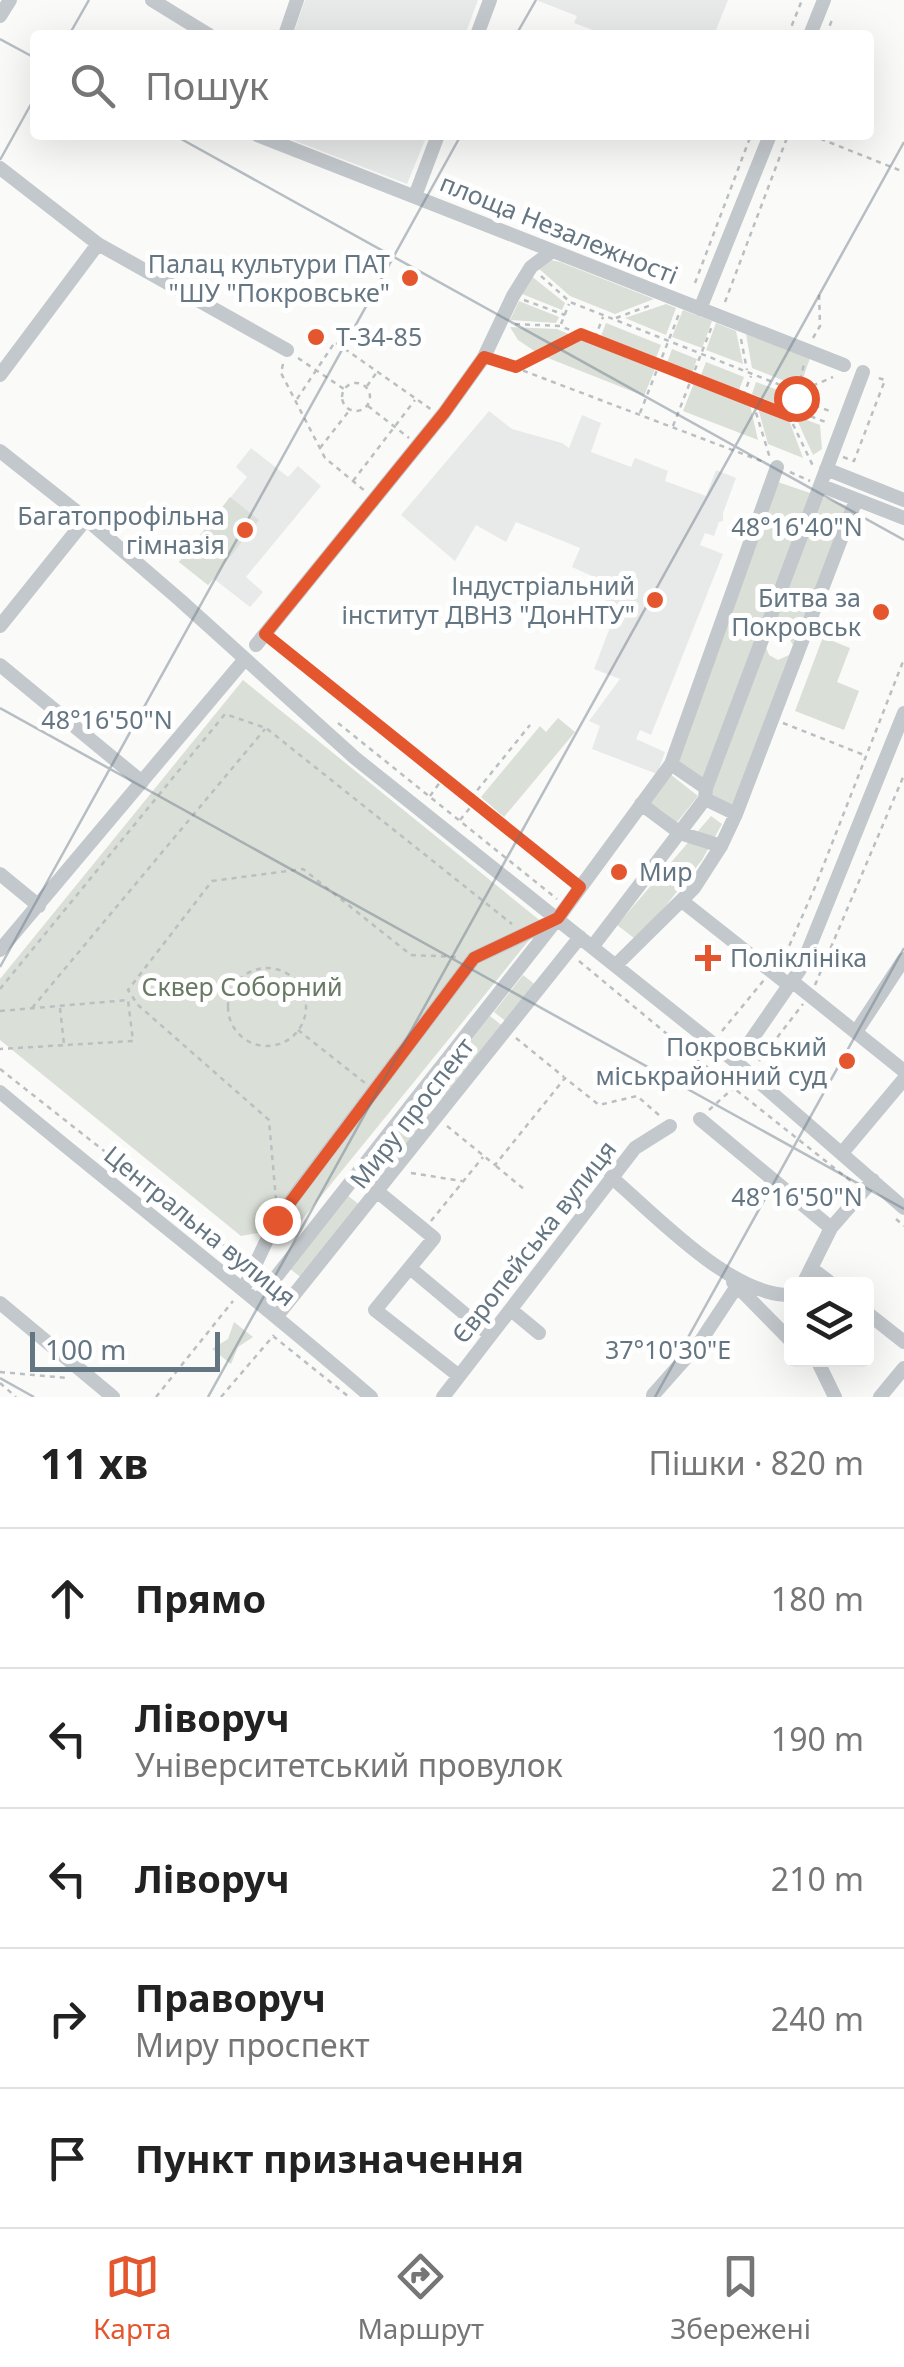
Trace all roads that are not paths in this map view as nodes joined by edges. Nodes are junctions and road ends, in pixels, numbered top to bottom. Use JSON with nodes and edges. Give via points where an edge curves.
{"nodes":[{"id":1,"x":10,"y":0,"type":"edge"},
{"id":2,"x":152,"y":0,"type":"edge"},
{"id":3,"x":297,"y":0,"type":"edge"},
{"id":4,"x":490,"y":0,"type":"edge"},
{"id":5,"x":824,"y":0,"type":"edge"},
{"id":6,"x":0,"y":16,"type":"edge"},
{"id":7,"x":201,"y":30,"type":"edge"},
{"id":8,"x":287,"y":30,"type":"edge"},
{"id":9,"x":478,"y":30,"type":"edge"},
{"id":10,"x":812,"y":30,"type":"edge"},
{"id":11,"x":270,"y":140,"type":"edge"},
{"id":12,"x":436,"y":140,"type":"edge"},
{"id":13,"x":767,"y":140,"type":"edge"},
{"id":14,"x":0,"y":168,"type":"edge"},
{"id":15,"x":415,"y":196,"type":"junction"},
{"id":16,"x":98,"y":244,"type":"junction"},
{"id":17,"x":551,"y":252,"type":"junction"},
{"id":18,"x":685,"y":303,"type":"junction"},
{"id":19,"x":287,"y":350,"type":"road end"},
{"id":20,"x":839,"y":370,"type":"road end"},
{"id":21,"x":863,"y":372,"type":"road end"},
{"id":22,"x":0,"y":375,"type":"edge"},
{"id":23,"x":0,"y":451,"type":"edge"},
{"id":24,"x":778,"y":467,"type":"road end"},
{"id":25,"x":826,"y":469,"type":"junction"},
{"id":26,"x":822,"y":486,"type":"junction"},
{"id":27,"x":856,"y":500,"type":"junction"},
{"id":28,"x":904,"y":500,"type":"edge"},
{"id":29,"x":904,"y":518,"type":"edge"},
{"id":30,"x":86,"y":519,"type":"junction"},
{"id":31,"x":0,"y":626,"type":"edge"},
{"id":32,"x":261,"y":639,"type":"road end"},
{"id":33,"x":245,"y":658,"type":"junction"},
{"id":34,"x":0,"y":665,"type":"edge"},
{"id":35,"x":904,"y":713,"type":"edge"},
{"id":36,"x":671,"y":764,"type":"junction"},
{"id":37,"x":142,"y":782,"type":"junction"},
{"id":38,"x":705,"y":793,"type":"junction"},
{"id":39,"x":641,"y":804,"type":"junction"},
{"id":40,"x":736,"y":814,"type":"junction"},
{"id":41,"x":675,"y":839,"type":"junction"},
{"id":42,"x":721,"y":846,"type":"junction"},
{"id":43,"x":0,"y":874,"type":"edge"},
{"id":44,"x":682,"y":901,"type":"junction"},
{"id":45,"x":39,"y":906,"type":"junction"},
{"id":46,"x":562,"y":912,"type":"junction"},
{"id":47,"x":587,"y":942,"type":"junction"},
{"id":48,"x":0,"y":950,"type":"edge"},
{"id":49,"x":904,"y":959,"type":"edge"},
{"id":50,"x":616,"y":965,"type":"junction"},
{"id":51,"x":792,"y":984,"type":"junction"},
{"id":52,"x":856,"y":1032,"type":"junction"},
{"id":53,"x":736,"y":1062,"type":"junction"},
{"id":54,"x":904,"y":1071,"type":"edge"},
{"id":55,"x":904,"y":1079,"type":"edge"},
{"id":56,"x":0,"y":1092,"type":"edge"},
{"id":57,"x":700,"y":1118,"type":"road end"},
{"id":58,"x":670,"y":1126,"type":"road end"},
{"id":59,"x":842,"y":1153,"type":"junction"},
{"id":60,"x":611,"y":1176,"type":"junction"},
{"id":61,"x":868,"y":1186,"type":"junction"},
{"id":62,"x":378,"y":1192,"type":"junction"},
{"id":63,"x":897,"y":1211,"type":"edge"},
{"id":64,"x":831,"y":1228,"type":"junction"},
{"id":65,"x":410,"y":1268,"type":"junction"},
{"id":66,"x":811,"y":1268,"type":"junction"},
{"id":67,"x":724,"y":1274,"type":"junction"},
{"id":68,"x":807,"y":1277,"type":"edge"},
{"id":69,"x":823,"y":1277,"type":"edge"},
{"id":70,"x":737,"y":1286,"type":"junction"},
{"id":71,"x":244,"y":1288,"type":"junction"},
{"id":72,"x":784,"y":1295,"type":"edge"},
{"id":73,"x":258,"y":1300,"type":"junction"},
{"id":74,"x":0,"y":1303,"type":"edge"},
{"id":75,"x":511,"y":1310,"type":"junction"},
{"id":76,"x":874,"y":1318,"type":"edge"},
{"id":77,"x":281,"y":1319,"type":"junction"},
{"id":78,"x":540,"y":1333,"type":"dead end"},
{"id":79,"x":784,"y":1334,"type":"edge"},
{"id":80,"x":490,"y":1335,"type":"junction"},
{"id":81,"x":904,"y":1342,"type":"edge"},
{"id":82,"x":820,"y":1367,"type":"edge"},
{"id":83,"x":904,"y":1368,"type":"edge"},
{"id":84,"x":458,"y":1376,"type":"junction"},
{"id":85,"x":653,"y":1395,"type":"edge"},
{"id":86,"x":112,"y":1397,"type":"edge"},
{"id":87,"x":371,"y":1397,"type":"edge"},
{"id":88,"x":443,"y":1397,"type":"edge"},
{"id":89,"x":835,"y":1397,"type":"edge"},
{"id":90,"x":880,"y":1397,"type":"edge"}],
"edges":[{"from":1,"to":6,"type":"street"},
{"from":2,"to":7,"type":"street"},
{"from":3,"to":8,"type":"street"},
{"from":4,"to":9,"type":"street"},
{"from":5,"to":10,"type":"street"},
{"from":11,"to":15,"type":"street","name":"площа Незалежності"},
{"from":12,"to":15,"type":"street"},
{"from":13,"to":18,"type":"street"},
{"from":14,"to":16,"type":"street"},
{"from":15,"to":17,"type":"street","name":"площа Незалежності"},
{"from":16,"to":19,"type":"street"},
{"from":16,"to":22,"type":"street"},
{"from":17,"to":18,"type":"street","name":"площа Незалежності"},
{"from":17,"to":32,"type":"street","via":[[531,268],[484,357],[442,416]]},
{"from":18,"to":20,"type":"street","name":"площа Незалежності"},
{"from":21,"to":25,"type":"street","name":"Миру проспект"},
{"from":23,"to":30,"type":"street"},
{"from":24,"to":36,"type":"street"},
{"from":25,"to":26,"type":"street","name":"Миру проспект"},
{"from":25,"to":28,"type":"street"},
{"from":26,"to":27,"type":"street"},
{"from":26,"to":38,"type":"street","name":"Миру проспект"},
{"from":27,"to":29,"type":"street"},
{"from":27,"to":40,"type":"street"},
{"from":30,"to":31,"type":"street"},
{"from":30,"to":33,"type":"street"},
{"from":33,"to":37,"type":"street"},
{"from":33,"to":46,"type":"street","via":[[356,758]]},
{"from":34,"to":37,"type":"street"},
{"from":35,"to":51,"type":"street"},
{"from":36,"to":38,"type":"street"},
{"from":36,"to":39,"type":"street"},
{"from":37,"to":45,"type":"street"},
{"from":38,"to":40,"type":"street"},
{"from":38,"to":41,"type":"street","name":"Миру проспект"},
{"from":39,"to":41,"type":"street"},
{"from":39,"to":46,"type":"street"},
{"from":40,"to":42,"type":"street"},
{"from":41,"to":42,"type":"street"},
{"from":41,"to":47,"type":"street","name":"Миру проспект"},
{"from":42,"to":44,"type":"street"},
{"from":43,"to":45,"type":"street"},
{"from":44,"to":50,"type":"street"},
{"from":44,"to":51,"type":"street"},
{"from":45,"to":48,"type":"street"},
{"from":46,"to":47,"type":"street"},
{"from":46,"to":71,"type":"street","name":"Миру проспект","via":[[474,958],[277,1220]]},
{"from":46,"to":73,"type":"street","name":"Миру проспект"},
{"from":47,"to":50,"type":"street"},
{"from":47,"to":62,"type":"street","name":"Миру проспект","via":[[568,952]]},
{"from":49,"to":52,"type":"street"},
{"from":50,"to":53,"type":"street"},
{"from":51,"to":52,"type":"street"},
{"from":51,"to":53,"type":"street"},
{"from":52,"to":54,"type":"street"},
{"from":53,"to":59,"type":"street"},
{"from":55,"to":59,"type":"street"},
{"from":56,"to":71,"type":"street","name":"Центральна вулиця"},
{"from":57,"to":64,"type":"street"},
{"from":58,"to":60,"type":"street","name":"Європейська вулиця","via":[[635,1148]]},
{"from":59,"to":61,"type":"street"},
{"from":60,"to":67,"type":"street"},
{"from":60,"to":75,"type":"street","name":"Європейська вулиця"},
{"from":61,"to":63,"type":"street"},
{"from":61,"to":64,"type":"street"},
{"from":62,"to":65,"type":"street","via":[[434,1238]]},
{"from":62,"to":77,"type":"street","name":"Миру проспект"},
{"from":64,"to":66,"type":"street"},
{"from":65,"to":80,"type":"street"},
{"from":65,"to":84,"type":"street","via":[[376,1310]]},
{"from":66,"to":68,"type":"street"},
{"from":66,"to":69,"type":"street"},
{"from":67,"to":70,"type":"street"},
{"from":67,"to":72,"type":"street"},
{"from":70,"to":79,"type":"street"},
{"from":70,"to":85,"type":"street"},
{"from":71,"to":73,"type":"street","name":"Центральна вулиця"},
{"from":73,"to":77,"type":"street","name":"Центральна вулиця"},
{"from":74,"to":86,"type":"street"},
{"from":75,"to":78,"type":"street"},
{"from":75,"to":80,"type":"street","name":"Європейська вулиця"},
{"from":76,"to":81,"type":"street"},
{"from":77,"to":87,"type":"street","name":"Центральна вулиця"},
{"from":80,"to":84,"type":"street","name":"Європейська вулиця"},
{"from":82,"to":89,"type":"street"},
{"from":83,"to":90,"type":"street"},
{"from":84,"to":88,"type":"street","name":"Європейська вулиця"}]}
